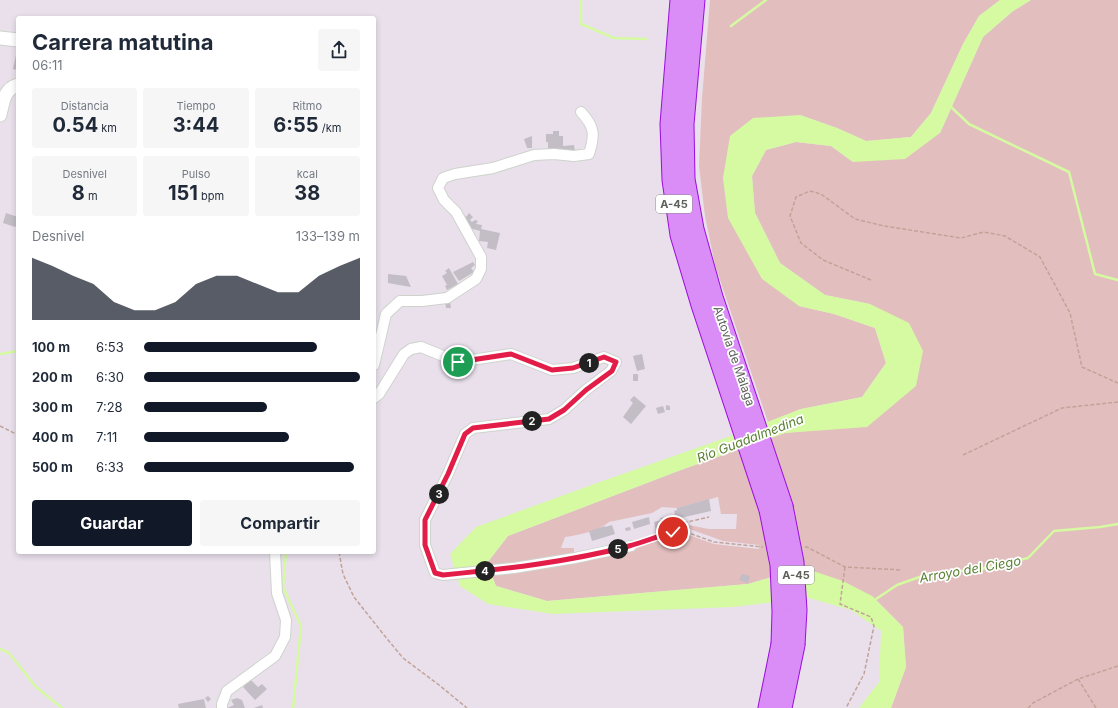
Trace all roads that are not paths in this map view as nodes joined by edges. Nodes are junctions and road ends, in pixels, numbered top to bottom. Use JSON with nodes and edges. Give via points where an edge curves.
{"nodes":[{"id":1,"x":679,"y":0,"type":"edge"},
{"id":2,"x":696,"y":0,"type":"edge"},
{"id":3,"x":0,"y":38,"type":"edge"},
{"id":4,"x":16,"y":40,"type":"edge"},
{"id":5,"x":16,"y":86,"type":"edge"},
{"id":6,"x":581,"y":112,"type":"dead end"},
{"id":7,"x":0,"y":114,"type":"edge"},
{"id":8,"x":376,"y":356,"type":"edge"},
{"id":9,"x":376,"y":396,"type":"edge"},
{"id":10,"x":765,"y":471,"type":"junction"},
{"id":11,"x":631,"y":546,"type":"road end"},
{"id":12,"x":275,"y":554,"type":"edge"},
{"id":13,"x":222,"y":708,"type":"edge"},
{"id":14,"x":767,"y":708,"type":"edge"},
{"id":15,"x":783,"y":708,"type":"edge"}],
"edges":[{"from":1,"to":10,"type":"highway","name":"Autovía de Málaga","number":"A-45","via":[[669,124],[671,180],[679,235],[732,400]]},
{"from":2,"to":10,"type":"highway","name":"Autovía de Málaga","number":"A-45","via":[[685,124],[686,178],[695,229],[714,297],[748,395]]},
{"from":3,"to":4,"type":"street"},
{"from":5,"to":7,"type":"street","via":[[4,97]]},
{"from":6,"to":8,"type":"street","via":[[592,127],[593,142],[589,154],[534,155],[493,168],[443,178],[438,188],[444,200],[456,212],[481,257],[481,269],[476,279],[447,298],[400,301],[386,314]]},
{"from":9,"to":11,"type":"street","via":[[404,354],[421,347],[458,362],[511,354],[552,370],[573,368],[604,357],[616,362],[612,371],[549,419],[473,428],[465,434],[425,520],[425,545],[435,573],[443,575],[514,568]]},
{"from":10,"to":14,"type":"highway","name":"Autovía de Málaga","number":"A-45","bridge":true,"via":[[768,510],[778,565],[781,612],[780,644]]},
{"from":10,"to":15,"type":"highway","name":"Autovía de Málaga","number":"A-45","bridge":true,"via":[[784,506],[795,562],[798,610],[796,645]]},
{"from":12,"to":13,"type":"street","via":[[277,593],[286,620],[285,637],[275,656],[227,692]]}]}
